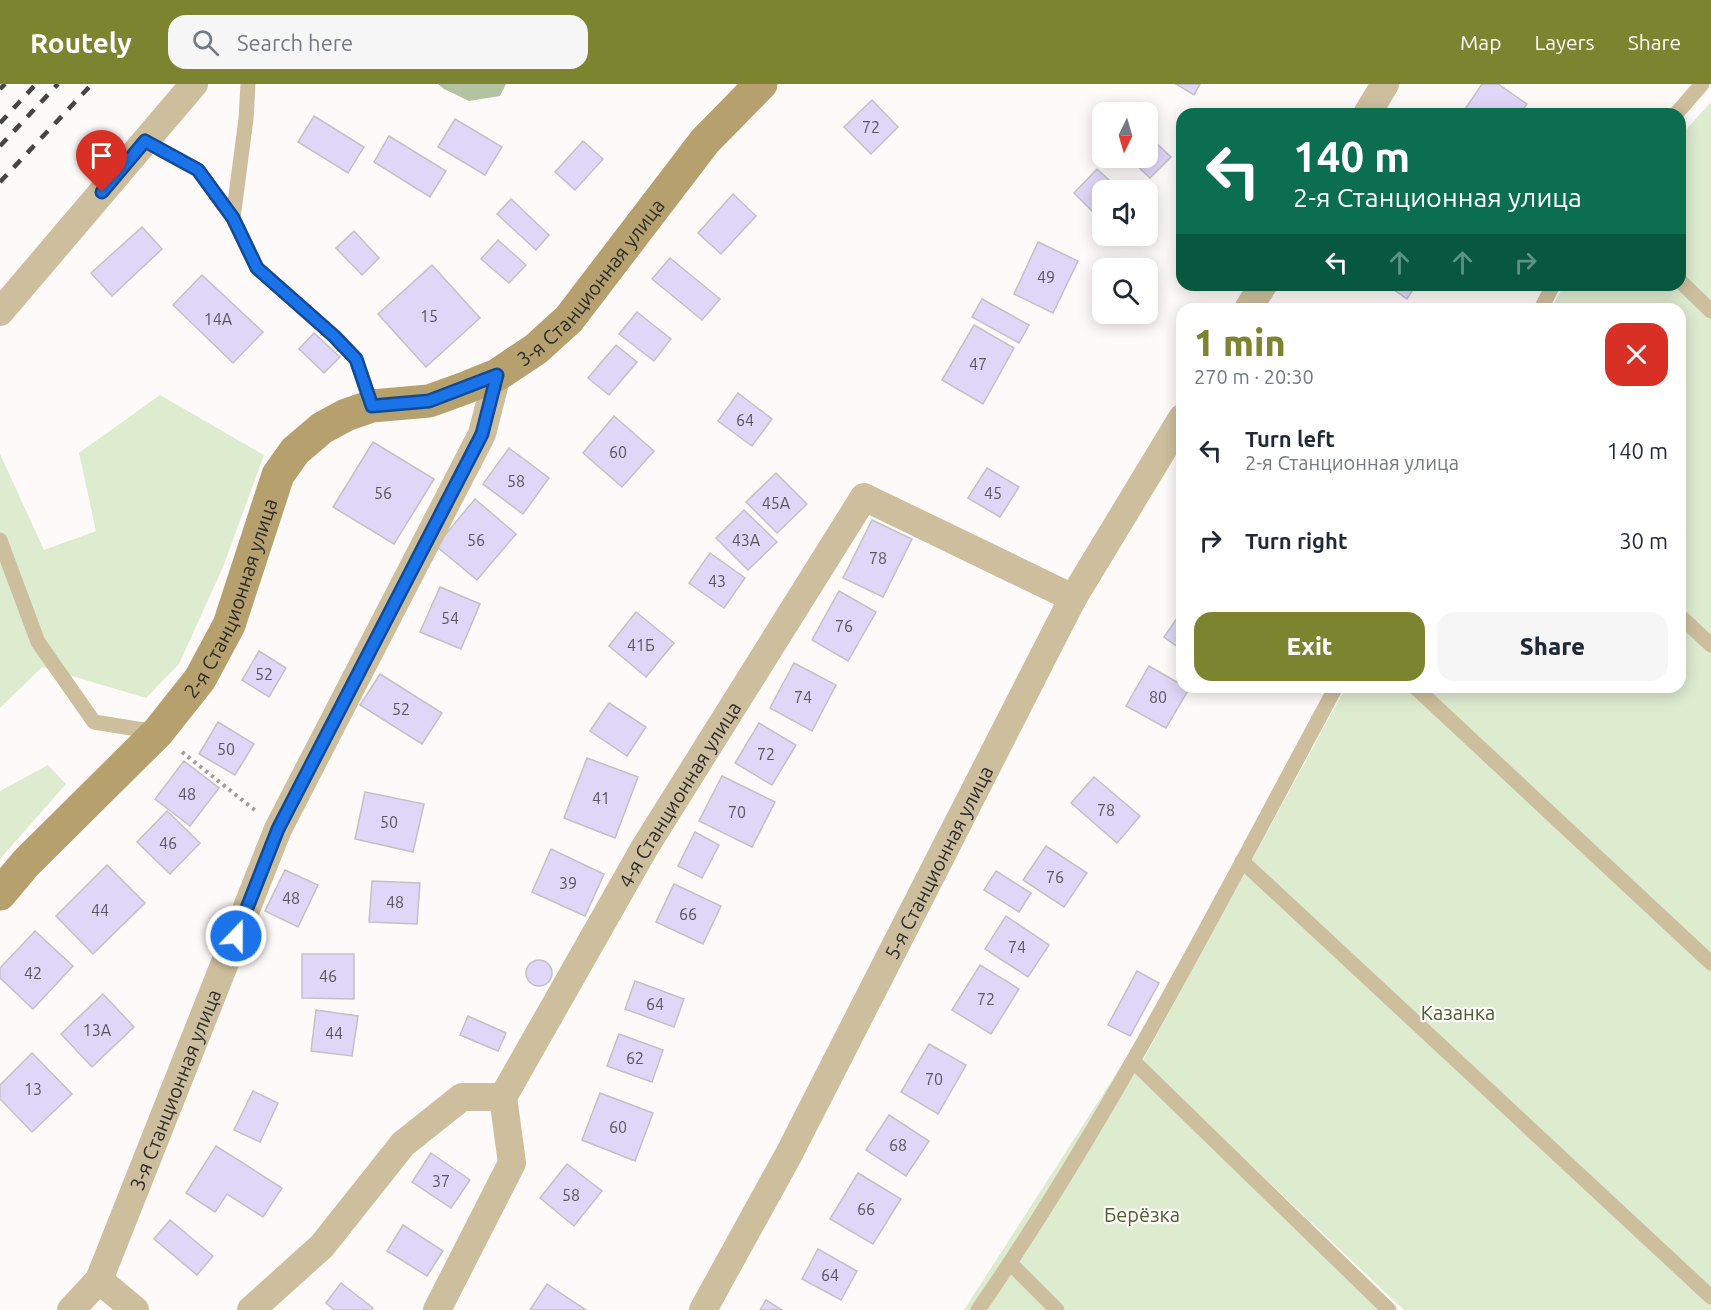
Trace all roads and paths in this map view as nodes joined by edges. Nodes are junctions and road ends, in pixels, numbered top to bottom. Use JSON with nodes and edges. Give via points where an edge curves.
{"nodes":[{"id":1,"x":194,"y":84,"type":"edge"},
{"id":2,"x":248,"y":84,"type":"edge"},
{"id":3,"x":761,"y":84,"type":"edge"},
{"id":4,"x":1385,"y":84,"type":"edge"},
{"id":5,"x":1702,"y":84,"type":"edge"},
{"id":6,"x":1371,"y":108,"type":"edge"},
{"id":7,"x":1681,"y":108,"type":"edge"},
{"id":8,"x":145,"y":141,"type":"junction"},
{"id":9,"x":233,"y":218,"type":"junction"},
{"id":10,"x":1686,"y":287,"type":"edge"},
{"id":11,"x":1711,"y":310,"type":"edge"},
{"id":12,"x":0,"y":312,"type":"edge"},
{"id":13,"x":497,"y":375,"type":"junction"},
{"id":14,"x":372,"y":406,"type":"junction"},
{"id":15,"x":1176,"y":428,"type":"edge"},
{"id":16,"x":0,"y":540,"type":"edge"},
{"id":17,"x":1073,"y":598,"type":"junction"},
{"id":18,"x":1686,"y":622,"type":"edge"},
{"id":19,"x":1711,"y":645,"type":"edge"},
{"id":20,"x":1333,"y":693,"type":"edge"},
{"id":21,"x":1421,"y":693,"type":"edge"},
{"id":22,"x":158,"y":732,"type":"junction"},
{"id":23,"x":278,"y":829,"type":"junction"},
{"id":24,"x":1242,"y":861,"type":"junction"},
{"id":25,"x":0,"y":894,"type":"edge"},
{"id":26,"x":1711,"y":963,"type":"edge"},
{"id":27,"x":1133,"y":1061,"type":"junction"},
{"id":28,"x":503,"y":1097,"type":"junction"},
{"id":29,"x":1010,"y":1263,"type":"junction"},
{"id":30,"x":99,"y":1280,"type":"junction"},
{"id":31,"x":1711,"y":1297,"type":"edge"},
{"id":32,"x":71,"y":1310,"type":"edge"},
{"id":33,"x":135,"y":1310,"type":"edge"},
{"id":34,"x":251,"y":1310,"type":"edge"},
{"id":35,"x":437,"y":1310,"type":"edge"},
{"id":36,"x":703,"y":1310,"type":"edge"},
{"id":37,"x":978,"y":1310,"type":"edge"},
{"id":38,"x":1058,"y":1310,"type":"edge"},
{"id":39,"x":1389,"y":1310,"type":"edge"}],
"edges":[{"from":1,"to":8,"type":"street"},
{"from":2,"to":9,"type":"lane"},
{"from":3,"to":13,"type":"street","name":"3-я Станционная улица","via":[[705,141],[569,319],[536,349]]},
{"from":4,"to":6,"type":"street"},
{"from":5,"to":7,"type":"lane"},
{"from":8,"to":9,"type":"lane","via":[[198,170]]},
{"from":8,"to":12,"type":"street"},
{"from":9,"to":14,"type":"lane","via":[[257,268],[356,359]]},
{"from":10,"to":11,"type":"lane"},
{"from":13,"to":14,"type":"street","name":"2-я Станционная улица","via":[[429,401]]},
{"from":13,"to":23,"type":"street","name":"3-я Станционная улица","via":[[482,434]]},
{"from":14,"to":22,"type":"street","name":"2-я Станционная улица","via":[[322,428],[295,451],[278,475],[229,625],[200,679]]},
{"from":15,"to":17,"type":"street","name":"5-я Станционная улица"},
{"from":16,"to":22,"type":"lane","via":[[38,642],[94,722]]},
{"from":17,"to":28,"type":"street","name":"4-я Станционная улица","via":[[864,497],[645,847]]},
{"from":17,"to":36,"type":"street","name":"5-я Станционная улица","via":[[789,1154]]},
{"from":18,"to":19,"type":"lane"},
{"from":20,"to":24,"type":"lane"},
{"from":21,"to":26,"type":"lane"},
{"from":22,"to":23,"type":"path"},
{"from":22,"to":25,"type":"street","name":"2-я Станционная улица","via":[[26,863]]},
{"from":23,"to":30,"type":"street","name":"3-я Станционная улица"},
{"from":24,"to":27,"type":"lane"},
{"from":24,"to":31,"type":"lane"},
{"from":27,"to":29,"type":"lane"},
{"from":27,"to":39,"type":"lane"},
{"from":28,"to":34,"type":"street","via":[[462,1097],[403,1144],[322,1246]]},
{"from":28,"to":35,"type":"street","via":[[512,1163]]},
{"from":29,"to":37,"type":"lane"},
{"from":29,"to":38,"type":"lane"},
{"from":30,"to":32,"type":"street","name":"3-я Станционная улица"},
{"from":30,"to":33,"type":"street"}]}
